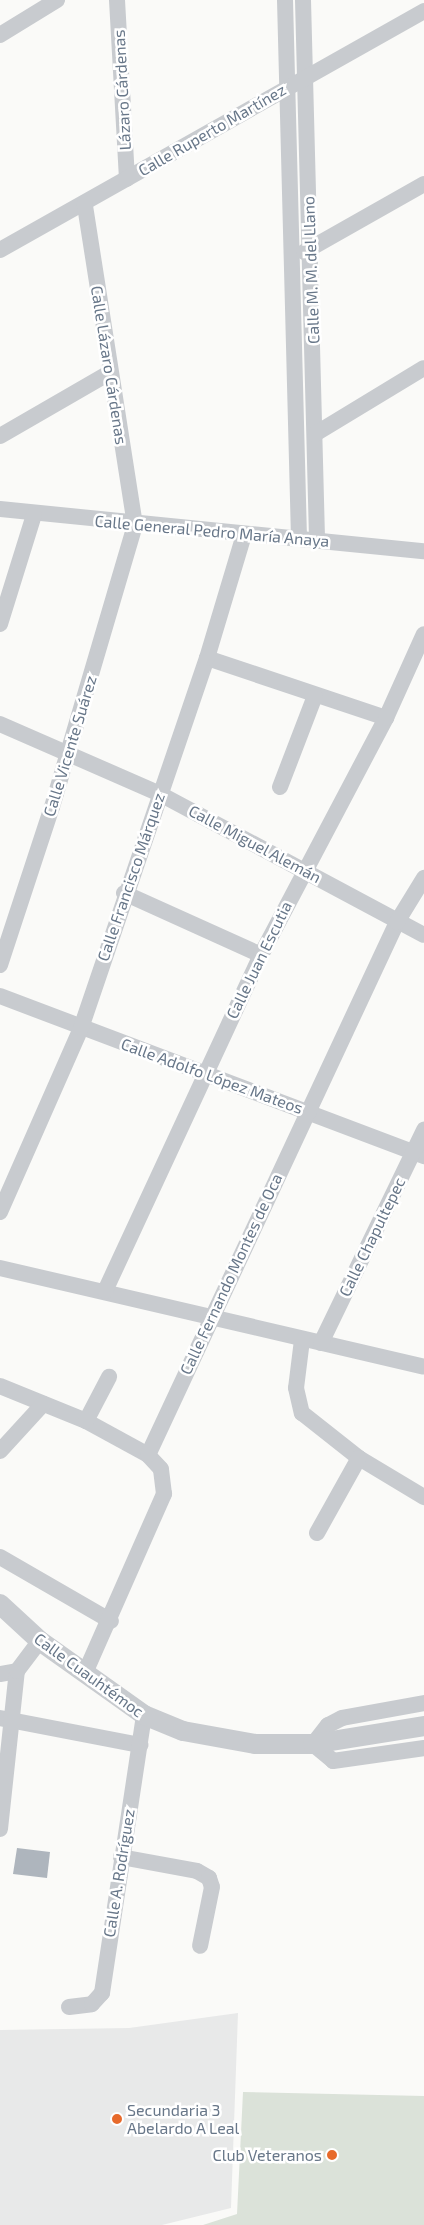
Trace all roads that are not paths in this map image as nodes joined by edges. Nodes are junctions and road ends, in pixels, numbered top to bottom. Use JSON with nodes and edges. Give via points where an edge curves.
{"nodes":[{"id":1,"x":57,"y":0,"type":"edge"},
{"id":2,"x":117,"y":0,"type":"edge"},
{"id":3,"x":286,"y":0,"type":"edge"},
{"id":4,"x":303,"y":0,"type":"edge"},
{"id":5,"x":424,"y":11,"type":"edge"},
{"id":6,"x":0,"y":35,"type":"edge"},
{"id":7,"x":306,"y":76,"type":"junction"},
{"id":8,"x":288,"y":85,"type":"junction"},
{"id":9,"x":126,"y":179,"type":"junction"},
{"id":10,"x":424,"y":184,"type":"edge"},
{"id":11,"x":85,"y":204,"type":"junction"},
{"id":12,"x":311,"y":249,"type":"junction"},
{"id":13,"x":0,"y":250,"type":"edge"},
{"id":14,"x":296,"y":257,"type":"junction"},
{"id":15,"x":424,"y":368,"type":"edge"},
{"id":16,"x":109,"y":373,"type":"junction"},
{"id":17,"x":315,"y":434,"type":"junction"},
{"id":18,"x":0,"y":436,"type":"edge"},
{"id":19,"x":0,"y":508,"type":"edge"},
{"id":20,"x":34,"y":515,"type":"junction"},
{"id":21,"x":135,"y":525,"type":"junction"},
{"id":22,"x":244,"y":535,"type":"junction"},
{"id":23,"x":299,"y":538,"type":"junction"},
{"id":24,"x":316,"y":539,"type":"junction"},
{"id":25,"x":424,"y":551,"type":"edge"},
{"id":26,"x":0,"y":624,"type":"edge"},
{"id":27,"x":424,"y":634,"type":"edge"},
{"id":28,"x":207,"y":658,"type":"junction"},
{"id":29,"x":315,"y":696,"type":"junction"},
{"id":30,"x":386,"y":718,"type":"junction"},
{"id":31,"x":0,"y":724,"type":"edge"},
{"id":32,"x":69,"y":752,"type":"junction"},
{"id":33,"x":280,"y":787,"type":"dead end"},
{"id":34,"x":160,"y":794,"type":"junction"},
{"id":35,"x":305,"y":869,"type":"junction"},
{"id":36,"x":424,"y":878,"type":"edge"},
{"id":37,"x":124,"y":893,"type":"junction"},
{"id":38,"x":397,"y":922,"type":"junction"},
{"id":39,"x":424,"y":936,"type":"edge"},
{"id":40,"x":261,"y":954,"type":"junction"},
{"id":41,"x":0,"y":965,"type":"edge"},
{"id":42,"x":0,"y":996,"type":"edge"},
{"id":43,"x":81,"y":1028,"type":"junction"},
{"id":44,"x":204,"y":1074,"type":"junction"},
{"id":45,"x":308,"y":1110,"type":"junction"},
{"id":46,"x":424,"y":1130,"type":"edge"},
{"id":47,"x":419,"y":1154,"type":"edge"},
{"id":48,"x":0,"y":1212,"type":"edge"},
{"id":49,"x":0,"y":1268,"type":"edge"},
{"id":50,"x":105,"y":1292,"type":"junction"},
{"id":51,"x":210,"y":1316,"type":"junction"},
{"id":52,"x":302,"y":1340,"type":"junction"},
{"id":53,"x":321,"y":1343,"type":"junction"},
{"id":54,"x":424,"y":1367,"type":"edge"},
{"id":55,"x":110,"y":1377,"type":"dead end"},
{"id":56,"x":0,"y":1386,"type":"edge"},
{"id":57,"x":43,"y":1404,"type":"junction"},
{"id":58,"x":86,"y":1421,"type":"junction"},
{"id":59,"x":0,"y":1451,"type":"edge"},
{"id":60,"x":148,"y":1455,"type":"junction"},
{"id":61,"x":359,"y":1458,"type":"junction"},
{"id":62,"x":424,"y":1497,"type":"edge"},
{"id":63,"x":317,"y":1533,"type":"dead end"},
{"id":64,"x":0,"y":1557,"type":"edge"},
{"id":65,"x":0,"y":1604,"type":"edge"},
{"id":66,"x":111,"y":1621,"type":"junction"},
{"id":67,"x":40,"y":1641,"type":"junction"},
{"id":68,"x":17,"y":1671,"type":"junction"},
{"id":69,"x":85,"y":1673,"type":"junction"},
{"id":70,"x":0,"y":1674,"type":"edge"},
{"id":71,"x":424,"y":1703,"type":"edge"},
{"id":72,"x":144,"y":1715,"type":"junction"},
{"id":73,"x":6,"y":1720,"type":"edge"},
{"id":74,"x":424,"y":1726,"type":"edge"},
{"id":75,"x":322,"y":1744,"type":"junction"},
{"id":76,"x":140,"y":1745,"type":"junction"},
{"id":77,"x":424,"y":1748,"type":"edge"},
{"id":78,"x":0,"y":1829,"type":"edge"},
{"id":79,"x":121,"y":1857,"type":"junction"},
{"id":80,"x":200,"y":1946,"type":"dead end"},
{"id":81,"x":69,"y":2007,"type":"dead end"}],
"edges":[{"from":1,"to":6,"type":"street"},
{"from":2,"to":9,"type":"street","name":"Lázaro Cárdenas"},
{"from":3,"to":8,"type":"street","name":"Calle M. M. del Llano"},
{"from":4,"to":7,"type":"street","name":"Calle M. M. del Llano"},
{"from":5,"to":7,"type":"street","name":"Calle Ruperto Martínez"},
{"from":7,"to":8,"type":"street","name":"Calle Ruperto Martínez"},
{"from":7,"to":12,"type":"street","name":"Calle M. M. del Llano"},
{"from":8,"to":9,"type":"street","name":"Calle Ruperto Martínez"},
{"from":8,"to":14,"type":"street","name":"Calle M. M. del Llano"},
{"from":9,"to":11,"type":"street","name":"Calle Ruperto Martínez"},
{"from":10,"to":12,"type":"street"},
{"from":11,"to":13,"type":"street","name":"Calle Ruperto Martínez"},
{"from":11,"to":16,"type":"street","name":"Calle Lázaro Cárdenas"},
{"from":12,"to":14,"type":"street"},
{"from":12,"to":17,"type":"street","name":"Calle M. M. del Llano"},
{"from":14,"to":23,"type":"street","name":"Calle M. M. del Llano"},
{"from":15,"to":17,"type":"street"},
{"from":16,"to":18,"type":"street"},
{"from":16,"to":21,"type":"street","name":"Calle Lázaro Cárdenas"},
{"from":17,"to":24,"type":"street","name":"Calle M. M. del Llano"},
{"from":19,"to":20,"type":"street","name":"Calle General Pedro María Anaya"},
{"from":20,"to":21,"type":"street","name":"Calle General Pedro María Anaya"},
{"from":20,"to":26,"type":"street"},
{"from":21,"to":22,"type":"street","name":"Calle General Pedro María Anaya"},
{"from":21,"to":32,"type":"street","name":"Calle Vicente Suárez"},
{"from":22,"to":23,"type":"street","name":"Calle General Pedro María Anaya"},
{"from":22,"to":28,"type":"street","name":"Calle Francisco Márquez"},
{"from":23,"to":24,"type":"street","name":"Calle General Pedro María Anaya"},
{"from":24,"to":25,"type":"street","name":"Calle General Pedro María Anaya"},
{"from":27,"to":30,"type":"street","name":"Calle Juan Escutia"},
{"from":28,"to":29,"type":"street"},
{"from":28,"to":34,"type":"street","name":"Calle Francisco Márquez"},
{"from":29,"to":30,"type":"street"},
{"from":29,"to":33,"type":"street"},
{"from":30,"to":35,"type":"street","name":"Calle Juan Escutia"},
{"from":31,"to":32,"type":"street","name":"Calle Miguel Alemán"},
{"from":32,"to":34,"type":"street","name":"Calle Miguel Alemán"},
{"from":32,"to":41,"type":"street","name":"Calle Vicente Suárez"},
{"from":34,"to":35,"type":"street","name":"Calle Miguel Alemán"},
{"from":34,"to":37,"type":"street","name":"Calle Francisco Márquez"},
{"from":35,"to":38,"type":"street","name":"Calle Miguel Alemán"},
{"from":35,"to":40,"type":"street","name":"Calle Juan Escutia"},
{"from":36,"to":38,"type":"street","name":"Calle Fernando Montes de Oca"},
{"from":37,"to":40,"type":"street"},
{"from":37,"to":43,"type":"street","name":"Calle Francisco Márquez"},
{"from":38,"to":39,"type":"street","name":"Calle Miguel Alemán"},
{"from":38,"to":45,"type":"street","name":"Calle Fernando Montes de Oca"},
{"from":40,"to":44,"type":"street","name":"Calle Juan Escutia"},
{"from":42,"to":43,"type":"street","name":"Calle Adolfo López Mateos"},
{"from":43,"to":44,"type":"street","name":"Calle Adolfo López Mateos"},
{"from":43,"to":48,"type":"street","name":"Calle Francisco Márquez"},
{"from":44,"to":45,"type":"street","name":"Calle Adolfo López Mateos"},
{"from":44,"to":50,"type":"street","name":"Calle Juan Escutia"},
{"from":45,"to":47,"type":"street","name":"Calle Adolfo López Mateos"},
{"from":45,"to":51,"type":"street","name":"Calle Fernando Montes de Oca"},
{"from":46,"to":47,"type":"street","name":"Calle Chapultepec"},
{"from":47,"to":53,"type":"street","name":"Calle Chapultepec"},
{"from":49,"to":50,"type":"street"},
{"from":50,"to":51,"type":"street"},
{"from":51,"to":52,"type":"street"},
{"from":51,"to":60,"type":"street","name":"Calle Fernando Montes de Oca"},
{"from":52,"to":53,"type":"street"},
{"from":52,"to":61,"type":"street","via":[[296,1388],[302,1413]]},
{"from":53,"to":54,"type":"street"},
{"from":55,"to":58,"type":"street"},
{"from":56,"to":57,"type":"street"},
{"from":57,"to":58,"type":"street"},
{"from":57,"to":59,"type":"street"},
{"from":58,"to":60,"type":"street"},
{"from":60,"to":66,"type":"street","via":[[161,1469],[164,1494]]},
{"from":61,"to":62,"type":"street"},
{"from":61,"to":63,"type":"street"},
{"from":64,"to":66,"type":"street"},
{"from":65,"to":67,"type":"street","name":"Calle Cuauhtémoc"},
{"from":66,"to":69,"type":"street"},
{"from":67,"to":68,"type":"street"},
{"from":67,"to":69,"type":"street","name":"Calle Cuauhtémoc"},
{"from":68,"to":70,"type":"street"},
{"from":68,"to":73,"type":"street"},
{"from":69,"to":72,"type":"street","name":"Calle Cuauhtémoc"},
{"from":71,"to":75,"type":"street","via":[[342,1718],[328,1725]]},
{"from":72,"to":75,"type":"street","name":"Calle Cuauhtémoc","via":[[221,1739]]},
{"from":72,"to":76,"type":"street","name":"Calle A. Rodríguez"},
{"from":73,"to":76,"type":"street"},
{"from":73,"to":78,"type":"street"},
{"from":74,"to":75,"type":"street","name":"Calle Cuauhtémoc"},
{"from":75,"to":77,"type":"street","via":[[333,1761]]},
{"from":76,"to":79,"type":"street","name":"Calle A. Rodríguez"},
{"from":79,"to":80,"type":"street","via":[[197,1871],[209,1878],[212,1886]]},
{"from":79,"to":81,"type":"street","name":"Calle A. Rodríguez","via":[[102,1993],[92,2004]]}]}
